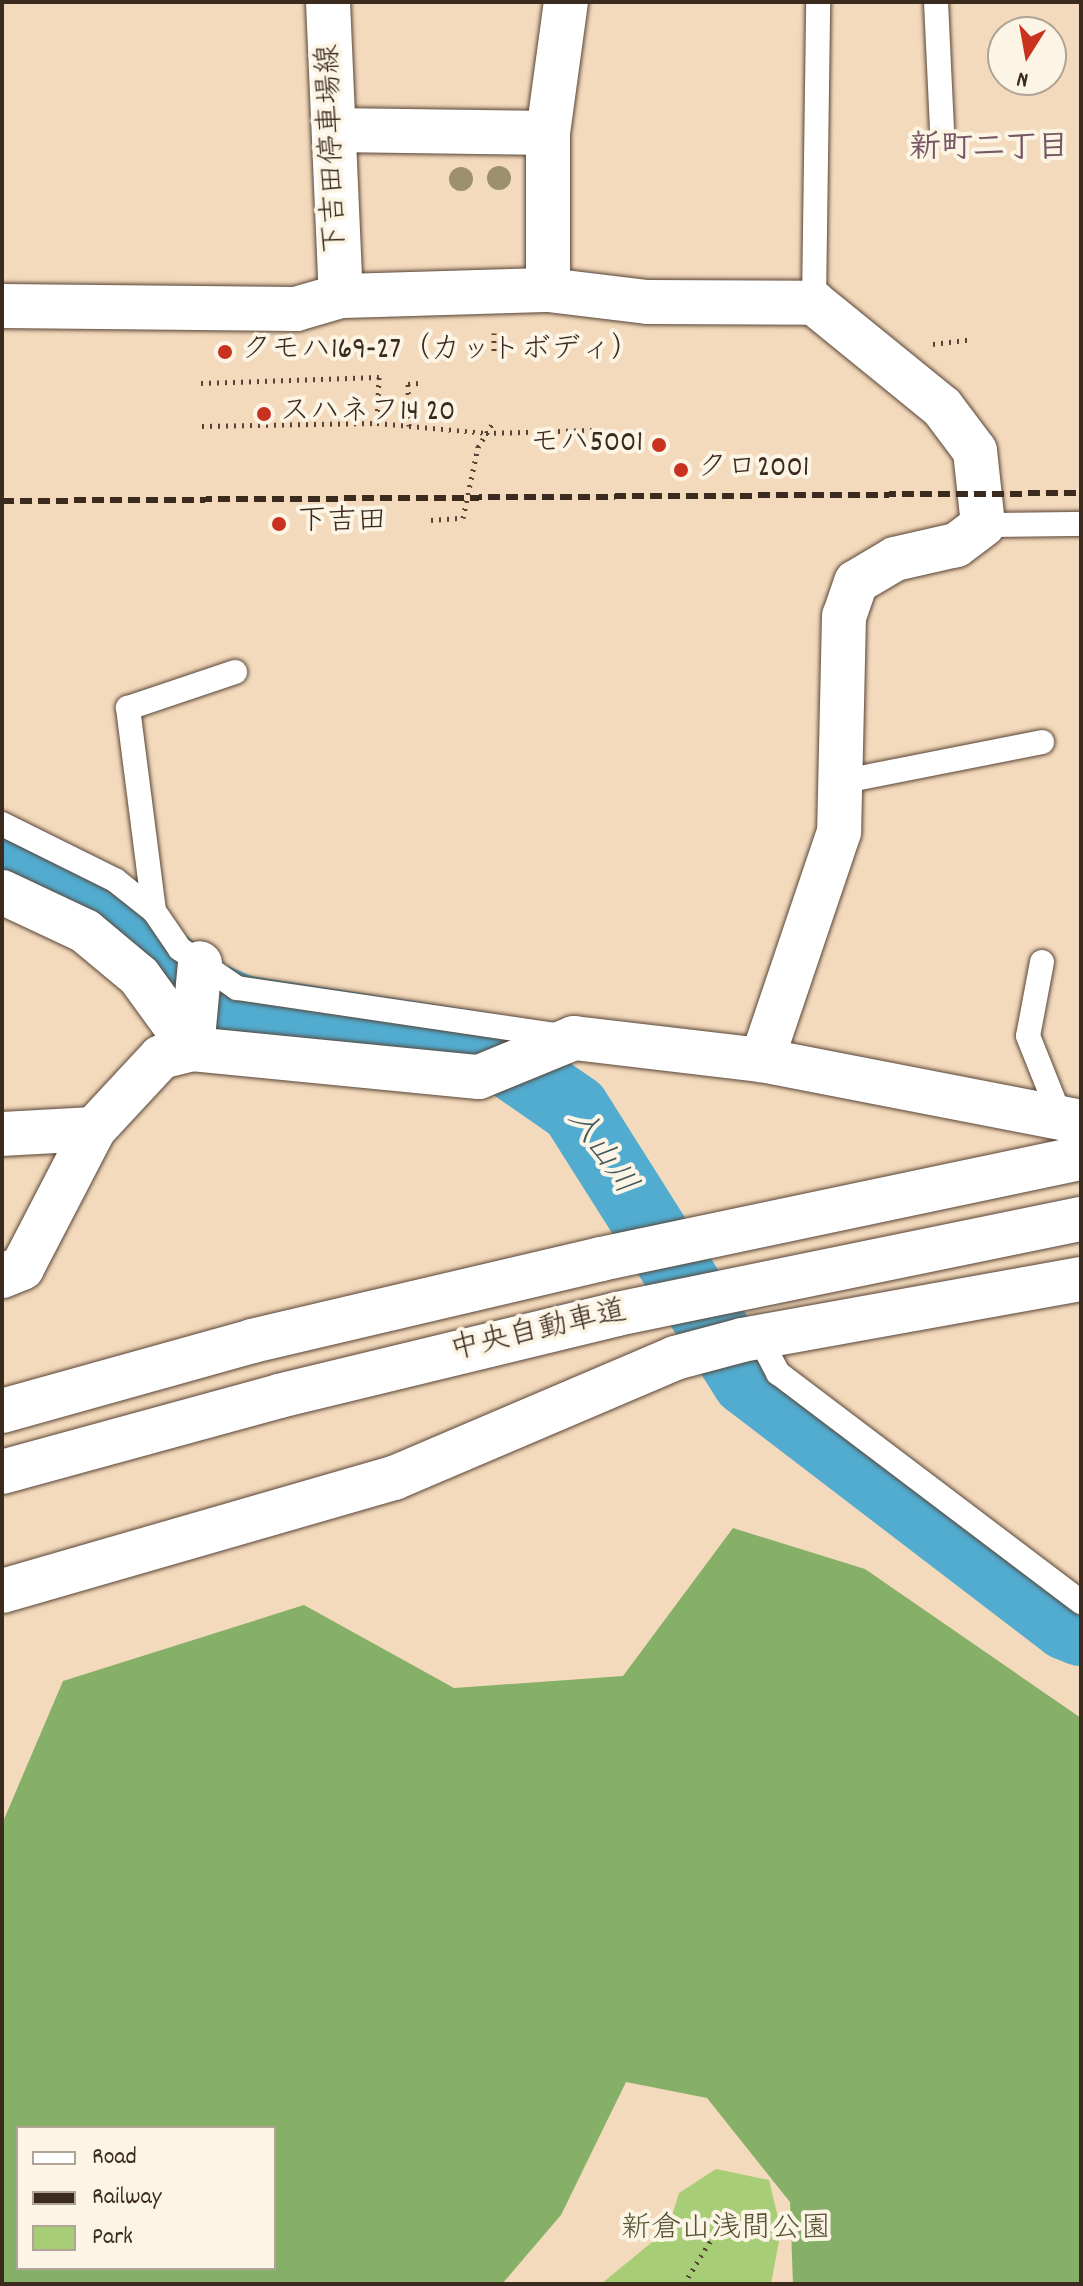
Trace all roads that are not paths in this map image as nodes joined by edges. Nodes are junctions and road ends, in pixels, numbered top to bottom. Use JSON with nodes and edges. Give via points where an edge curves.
{"nodes":[{"id":1,"x":328,"y":2,"type":"edge"},
{"id":2,"x":566,"y":2,"type":"edge"},
{"id":3,"x":818,"y":2,"type":"edge"},
{"id":4,"x":936,"y":2,"type":"edge"},
{"id":5,"x":942,"y":128,"type":"dead end"},
{"id":6,"x":336,"y":130,"type":"junction"},
{"id":7,"x":548,"y":133,"type":"junction"},
{"id":8,"x":548,"y":290,"type":"junction"},
{"id":9,"x":341,"y":296,"type":"junction"},
{"id":10,"x":814,"y":303,"type":"junction"},
{"id":11,"x":2,"y":306,"type":"edge"},
{"id":12,"x":1074,"y":524,"type":"edge"},
{"id":13,"x":983,"y":525,"type":"junction"},
{"id":14,"x":1081,"y":547,"type":"edge"},
{"id":15,"x":235,"y":672,"type":"dead end"},
{"id":16,"x":1042,"y":742,"type":"dead end"},
{"id":17,"x":840,"y":782,"type":"junction"},
{"id":18,"x":2,"y":824,"type":"edge"},
{"id":19,"x":2,"y":892,"type":"edge"},
{"id":20,"x":154,"y":911,"type":"junction"},
{"id":21,"x":1042,"y":962,"type":"dead end"},
{"id":22,"x":199,"y":967,"type":"junction"},
{"id":23,"x":193,"y":1033,"type":"junction"},
{"id":24,"x":564,"y":1043,"type":"junction"},
{"id":25,"x":762,"y":1060,"type":"junction"},
{"id":26,"x":1067,"y":1114,"type":"edge"},
{"id":27,"x":94,"y":1129,"type":"junction"},
{"id":28,"x":2,"y":1134,"type":"edge"},
{"id":29,"x":1081,"y":1158,"type":"edge"},
{"id":30,"x":1081,"y":1219,"type":"edge"},
{"id":31,"x":2,"y":1276,"type":"edge"},
{"id":32,"x":1081,"y":1279,"type":"edge"},
{"id":33,"x":751,"y":1338,"type":"junction"},
{"id":34,"x":2,"y":1411,"type":"edge"},
{"id":35,"x":2,"y":1472,"type":"edge"},
{"id":36,"x":2,"y":1591,"type":"edge"},
{"id":37,"x":1081,"y":1602,"type":"edge"}],
"edges":[{"from":1,"to":6,"type":"main road","name":"下吉田停車場線"},
{"from":2,"to":7,"type":"main road"},
{"from":3,"to":10,"type":"lane"},
{"from":4,"to":5,"type":"lane"},
{"from":6,"to":7,"type":"main road"},
{"from":6,"to":9,"type":"main road","name":"下吉田停車場線"},
{"from":7,"to":8,"type":"main road"},
{"from":8,"to":9,"type":"main road"},
{"from":8,"to":10,"type":"main road","via":[[647,302]]},
{"from":9,"to":11,"type":"main road","via":[[296,309]]},
{"from":10,"to":13,"type":"main road","via":[[942,407],[975,451]]},
{"from":12,"to":13,"type":"lane"},
{"from":12,"to":14,"type":"lane"},
{"from":13,"to":17,"type":"main road","via":[[956,545],[895,559],[856,582],[844,616]]},
{"from":15,"to":20,"type":"lane","via":[[128,708]]},
{"from":16,"to":17,"type":"lane"},
{"from":17,"to":25,"type":"main road","via":[[839,832]]},
{"from":18,"to":20,"type":"lane","via":[[115,880]]},
{"from":19,"to":23,"type":"main road","via":[[85,931],[139,976]]},
{"from":20,"to":22,"type":"lane"},
{"from":21,"to":26,"type":"lane","via":[[1028,1036]]},
{"from":22,"to":23,"type":"main road"},
{"from":22,"to":24,"type":"lane","via":[[237,988]]},
{"from":23,"to":24,"type":"main road","via":[[391,1072],[479,1077]]},
{"from":23,"to":27,"type":"main road","via":[[161,1057]]},
{"from":24,"to":25,"type":"main road"},
{"from":25,"to":26,"type":"main road"},
{"from":27,"to":28,"type":"main road"},
{"from":27,"to":31,"type":"main road","via":[[22,1268]]},
{"from":29,"to":34,"type":"main road","name":"中央自動車道","via":[[601,1259],[252,1341]]},
{"from":30,"to":35,"type":"main road","name":"中央自動車道","via":[[617,1314],[279,1396]]},
{"from":32,"to":33,"type":"main road"},
{"from":33,"to":36,"type":"main road","via":[[675,1358],[394,1478]]},
{"from":33,"to":37,"type":"lane","via":[[778,1373]]}]}
